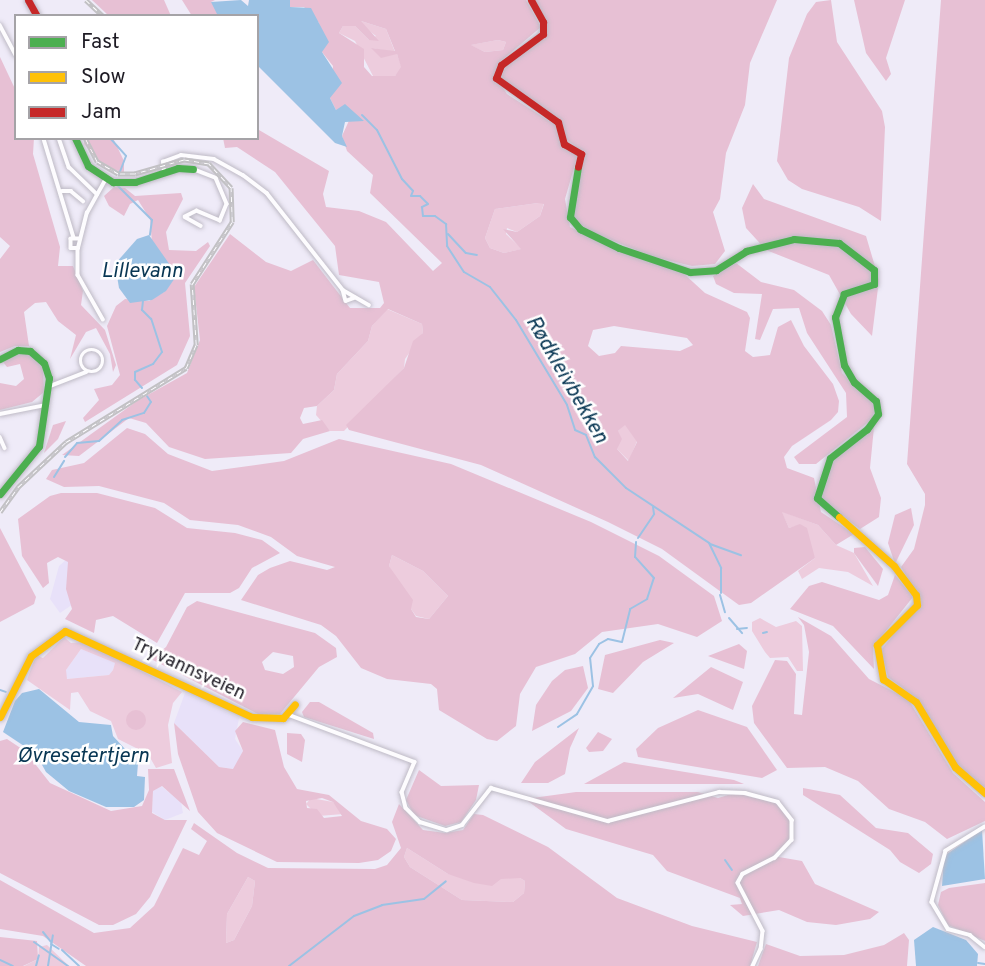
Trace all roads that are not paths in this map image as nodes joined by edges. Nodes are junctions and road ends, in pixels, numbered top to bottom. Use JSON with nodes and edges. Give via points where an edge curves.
{"nodes":[{"id":1,"x":531,"y":0,"type":"edge"},
{"id":2,"x":1,"y":25,"type":"edge"},
{"id":3,"x":14,"y":51,"type":"edge"},
{"id":4,"x":44,"y":140,"type":"edge"},
{"id":5,"x":60,"y":140,"type":"edge"},
{"id":6,"x":76,"y":140,"type":"edge"},
{"id":7,"x":194,"y":169,"type":"joint"},
{"id":8,"x":164,"y":173,"type":"junction"},
{"id":9,"x":106,"y":179,"type":"junction"},
{"id":10,"x":62,"y":191,"type":"junction"},
{"id":11,"x":97,"y":194,"type":"junction"},
{"id":12,"x":83,"y":201,"type":"dead end"},
{"id":13,"x":201,"y":226,"type":"dead end"},
{"id":14,"x":76,"y":239,"type":"junction"},
{"id":15,"x":78,"y":248,"type":"junction"},
{"id":16,"x":369,"y":305,"type":"dead end"},
{"id":17,"x":103,"y":318,"type":"dead end"},
{"id":18,"x":0,"y":359,"type":"edge"},
{"id":19,"x":86,"y":372,"type":"junction"},
{"id":20,"x":48,"y":387,"type":"junction"},
{"id":21,"x":46,"y":405,"type":"junction"},
{"id":22,"x":0,"y":414,"type":"edge"},
{"id":23,"x":0,"y":438,"type":"edge"},
{"id":24,"x":5,"y":448,"type":"dead end"},
{"id":25,"x":2,"y":489,"type":"edge"},
{"id":26,"x":295,"y":704,"type":"dead end"},
{"id":27,"x":289,"y":715,"type":"junction"},
{"id":28,"x":0,"y":718,"type":"edge"},
{"id":29,"x":985,"y":793,"type":"edge"},
{"id":30,"x":985,"y":827,"type":"edge"},
{"id":31,"x":985,"y":947,"type":"edge"},
{"id":32,"x":753,"y":966,"type":"edge"}],
"edges":[{"from":1,"to":29,"type":"street","via":[[544,22],[543,34],[501,65],[496,78],[558,122],[564,144],[582,155],[569,203],[570,217],[580,229],[690,272],[716,270],[746,251],[794,239],[837,242],[874,270],[874,284],[844,294],[835,317],[845,367],[876,401],[878,414],[869,428],[830,458],[817,498],[894,566],[916,595],[916,605],[877,645],[883,679],[913,699],[955,767]]},
{"from":2,"to":3,"type":"street"},
{"from":4,"to":10,"type":"street"},
{"from":5,"to":11,"type":"street","via":[[69,167]]},
{"from":6,"to":9,"type":"street","via":[[88,166]]},
{"from":7,"to":8,"type":"street"},
{"from":7,"to":13,"type":"street","via":[[216,178],[227,204],[219,221],[199,211],[185,217]]},
{"from":8,"to":9,"type":"street","via":[[131,183]]},
{"from":8,"to":16,"type":"street","via":[[163,162],[181,155],[214,159],[243,175],[267,193],[346,301],[354,298]]},
{"from":9,"to":11,"type":"street"},
{"from":10,"to":12,"type":"street","via":[[71,191]]},
{"from":10,"to":14,"type":"street","via":[[62,210]]},
{"from":11,"to":14,"type":"street"},
{"from":14,"to":15,"type":"street"},
{"from":14,"to":15,"type":"street","via":[[70,246]]},
{"from":15,"to":17,"type":"street","via":[[78,275]]},
{"from":18,"to":20,"type":"street","via":[[18,350],[33,353],[47,367]]},
{"from":19,"to":19,"type":"street","via":[[101,368],[93,347],[83,356]]},
{"from":19,"to":20,"type":"street"},
{"from":20,"to":21,"type":"street"},
{"from":21,"to":22,"type":"street"},
{"from":21,"to":25,"type":"street","via":[[38,450]]},
{"from":23,"to":24,"type":"street"},
{"from":26,"to":27,"type":"street"},
{"from":27,"to":28,"type":"street","name":"Tryvannsveien","via":[[271,720],[249,716],[65,631],[31,656]]},
{"from":27,"to":32,"type":"street","via":[[415,762],[402,792],[406,808],[419,821],[447,830],[462,825],[491,788],[608,821],[719,792],[778,802],[792,820],[792,840],[778,856],[748,870],[738,883],[763,933]]},
{"from":30,"to":31,"type":"street","via":[[946,851],[932,902],[946,927],[970,935]]}]}
